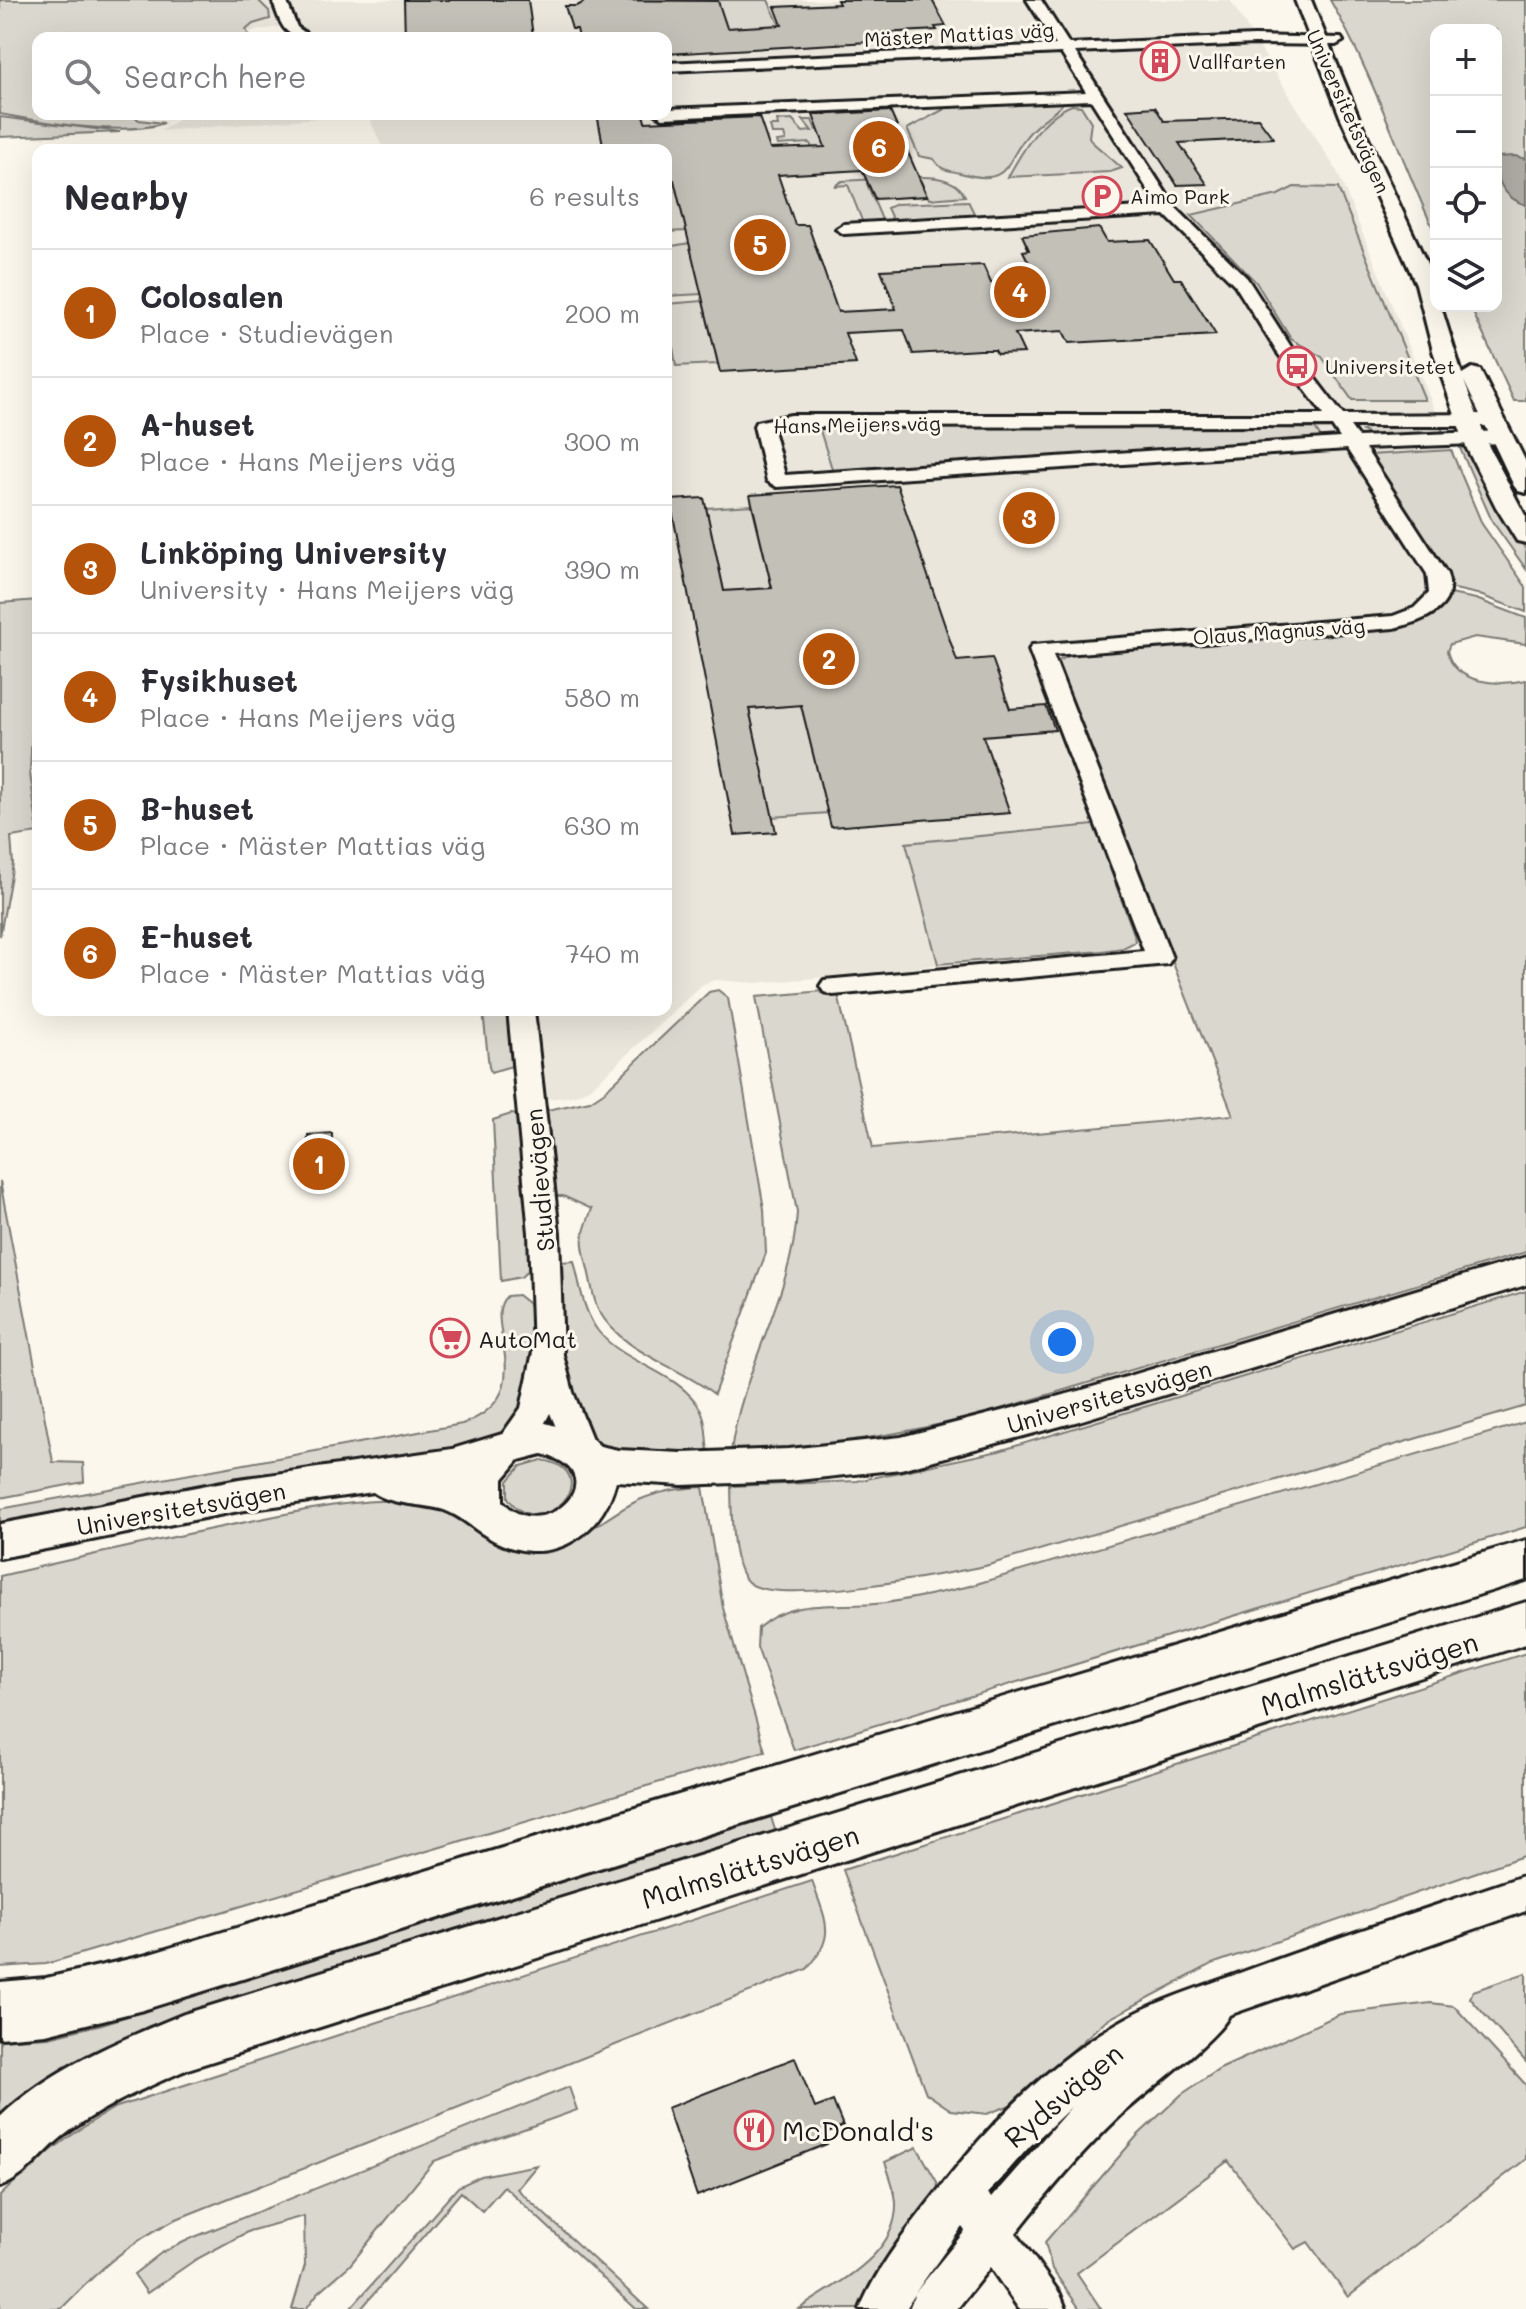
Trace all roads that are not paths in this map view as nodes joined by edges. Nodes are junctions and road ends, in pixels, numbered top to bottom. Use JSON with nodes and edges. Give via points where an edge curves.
{"nodes":[{"id":1,"x":279,"y":0,"type":"edge"},
{"id":2,"x":1034,"y":0,"type":"edge"},
{"id":3,"x":1303,"y":0,"type":"edge"},
{"id":4,"x":1317,"y":0,"type":"edge"},
{"id":5,"x":296,"y":32,"type":"edge"},
{"id":6,"x":1326,"y":39,"type":"junction"},
{"id":7,"x":1066,"y":49,"type":"junction"},
{"id":8,"x":672,"y":67,"type":"edge"},
{"id":9,"x":1095,"y":96,"type":"junction"},
{"id":10,"x":672,"y":114,"type":"edge"},
{"id":11,"x":1169,"y":210,"type":"junction"},
{"id":12,"x":844,"y":229,"type":"dead end"},
{"id":13,"x":1425,"y":285,"type":"junction"},
{"id":14,"x":1430,"y":295,"type":"edge"},
{"id":15,"x":1439,"y":312,"type":"edge"},
{"id":16,"x":1338,"y":421,"type":"junction"},
{"id":17,"x":1498,"y":428,"type":"junction"},
{"id":18,"x":1471,"y":429,"type":"junction"},
{"id":19,"x":1351,"y":443,"type":"junction"},
{"id":20,"x":1526,"y":486,"type":"edge"},
{"id":21,"x":1526,"y":536,"type":"edge"},
{"id":22,"x":833,"y":986,"type":"dead end"},
{"id":23,"x":522,"y":1016,"type":"edge"},
{"id":24,"x":1526,"y":1271,"type":"edge"},
{"id":25,"x":548,"y":1352,"type":"junction"},
{"id":26,"x":506,"y":1449,"type":"junction"},
{"id":27,"x":585,"y":1454,"type":"junction"},
{"id":28,"x":682,"y":1469,"type":"junction"},
{"id":29,"x":364,"y":1479,"type":"junction"},
{"id":30,"x":584,"y":1514,"type":"junction"},
{"id":31,"x":490,"y":1515,"type":"junction"},
{"id":32,"x":0,"y":1541,"type":"edge"},
{"id":33,"x":1526,"y":1560,"type":"edge"},
{"id":34,"x":1526,"y":1623,"type":"edge"},
{"id":35,"x":1526,"y":1893,"type":"edge"},
{"id":36,"x":1222,"y":1998,"type":"junction"},
{"id":37,"x":0,"y":2010,"type":"edge"},
{"id":38,"x":0,"y":2158,"type":"edge"},
{"id":39,"x":962,"y":2192,"type":"junction"},
{"id":40,"x":991,"y":2231,"type":"junction"},
{"id":41,"x":881,"y":2309,"type":"edge"},
{"id":42,"x":930,"y":2309,"type":"edge"},
{"id":43,"x":1045,"y":2309,"type":"edge"}],
"edges":[{"from":1,"to":5,"type":"street"},
{"from":2,"to":7,"type":"street","name":"Olaus Magnus väg"},
{"from":3,"to":6,"type":"main road","name":"Universitetsvägen"},
{"from":4,"to":6,"type":"main road","name":"Universitetsvägen"},
{"from":6,"to":7,"type":"street","name":"Mäster Mattias väg"},
{"from":6,"to":13,"type":"main road","name":"Universitetsvägen","via":[[1366,116]]},
{"from":7,"to":8,"type":"street","name":"Mäster Mattias väg"},
{"from":7,"to":9,"type":"street","name":"Olaus Magnus väg"},
{"from":9,"to":10,"type":"street"},
{"from":9,"to":11,"type":"street","name":"Olaus Magnus väg"},
{"from":11,"to":12,"type":"street"},
{"from":11,"to":16,"type":"street","name":"Olaus Magnus väg","via":[[1241,282]]},
{"from":13,"to":14,"type":"main road","name":"Universitetsvägen"},
{"from":13,"to":18,"type":"main road","name":"Universitetsvägen"},
{"from":15,"to":17,"type":"main road","name":"Universitetsvägen"},
{"from":16,"to":18,"type":"street","name":"Hans Meijers väg"},
{"from":16,"to":19,"type":"street","name":"Olaus Magnus väg"},
{"from":16,"to":19,"type":"street","name":"Hans Meijers väg","via":[[791,421],[763,426],[777,481]]},
{"from":17,"to":18,"type":"street","name":"Hans Meijers väg"},
{"from":17,"to":20,"type":"main road","name":"Universitetsvägen"},
{"from":18,"to":19,"type":"street","name":"Hans Meijers väg"},
{"from":18,"to":21,"type":"main road","name":"Universitetsvägen"},
{"from":19,"to":22,"type":"street","name":"Olaus Magnus väg","via":[[1441,580],[1437,599],[1418,615],[1394,622],[1040,650],[1159,958]]},
{"from":23,"to":25,"type":"street","name":"Studievägen","via":[[543,1219]]},
{"from":24,"to":28,"type":"main road","name":"Universitetsvägen","via":[[945,1443],[854,1459]]},
{"from":25,"to":26,"type":"street","name":"Studievägen","via":[[536,1410]]},
{"from":25,"to":27,"type":"street","name":"Studievägen","via":[[557,1392]]},
{"from":26,"to":27,"type":"main road","via":[[542,1438],[569,1443]]},
{"from":26,"to":29,"type":"main road","name":"Universitetsvägen","via":[[452,1465]]},
{"from":26,"to":31,"type":"main road","via":[[481,1482]]},
{"from":27,"to":28,"type":"main road","name":"Universitetsvägen","via":[[618,1466]]},
{"from":27,"to":30,"type":"main road","via":[[597,1487]]},
{"from":28,"to":30,"type":"main road","name":"Universitetsvägen","via":[[631,1488]]},
{"from":29,"to":31,"type":"main road","name":"Universitetsvägen","via":[[454,1496]]},
{"from":29,"to":32,"type":"main road","name":"Universitetsvägen","via":[[239,1495]]},
{"from":30,"to":31,"type":"main road","via":[[559,1530],[528,1534]]},
{"from":33,"to":37,"type":"highway","via":[[143,1983],[46,2006]]},
{"from":34,"to":38,"type":"highway","name":"Malmslättsvägen","via":[[184,2042],[108,2075],[42,2117]]},
{"from":35,"to":36,"type":"street","name":"Rydsvägen"},
{"from":36,"to":39,"type":"street","name":"Rydsvägen","via":[[1163,2020],[1120,2044],[1070,2082]]},
{"from":36,"to":40,"type":"street","name":"Rydsvägen","via":[[1074,2132]]},
{"from":39,"to":40,"type":"street"},
{"from":39,"to":41,"type":"street","name":"Rydsvägen"},
{"from":40,"to":42,"type":"street","name":"Rydsvägen"},
{"from":40,"to":43,"type":"street"}]}
